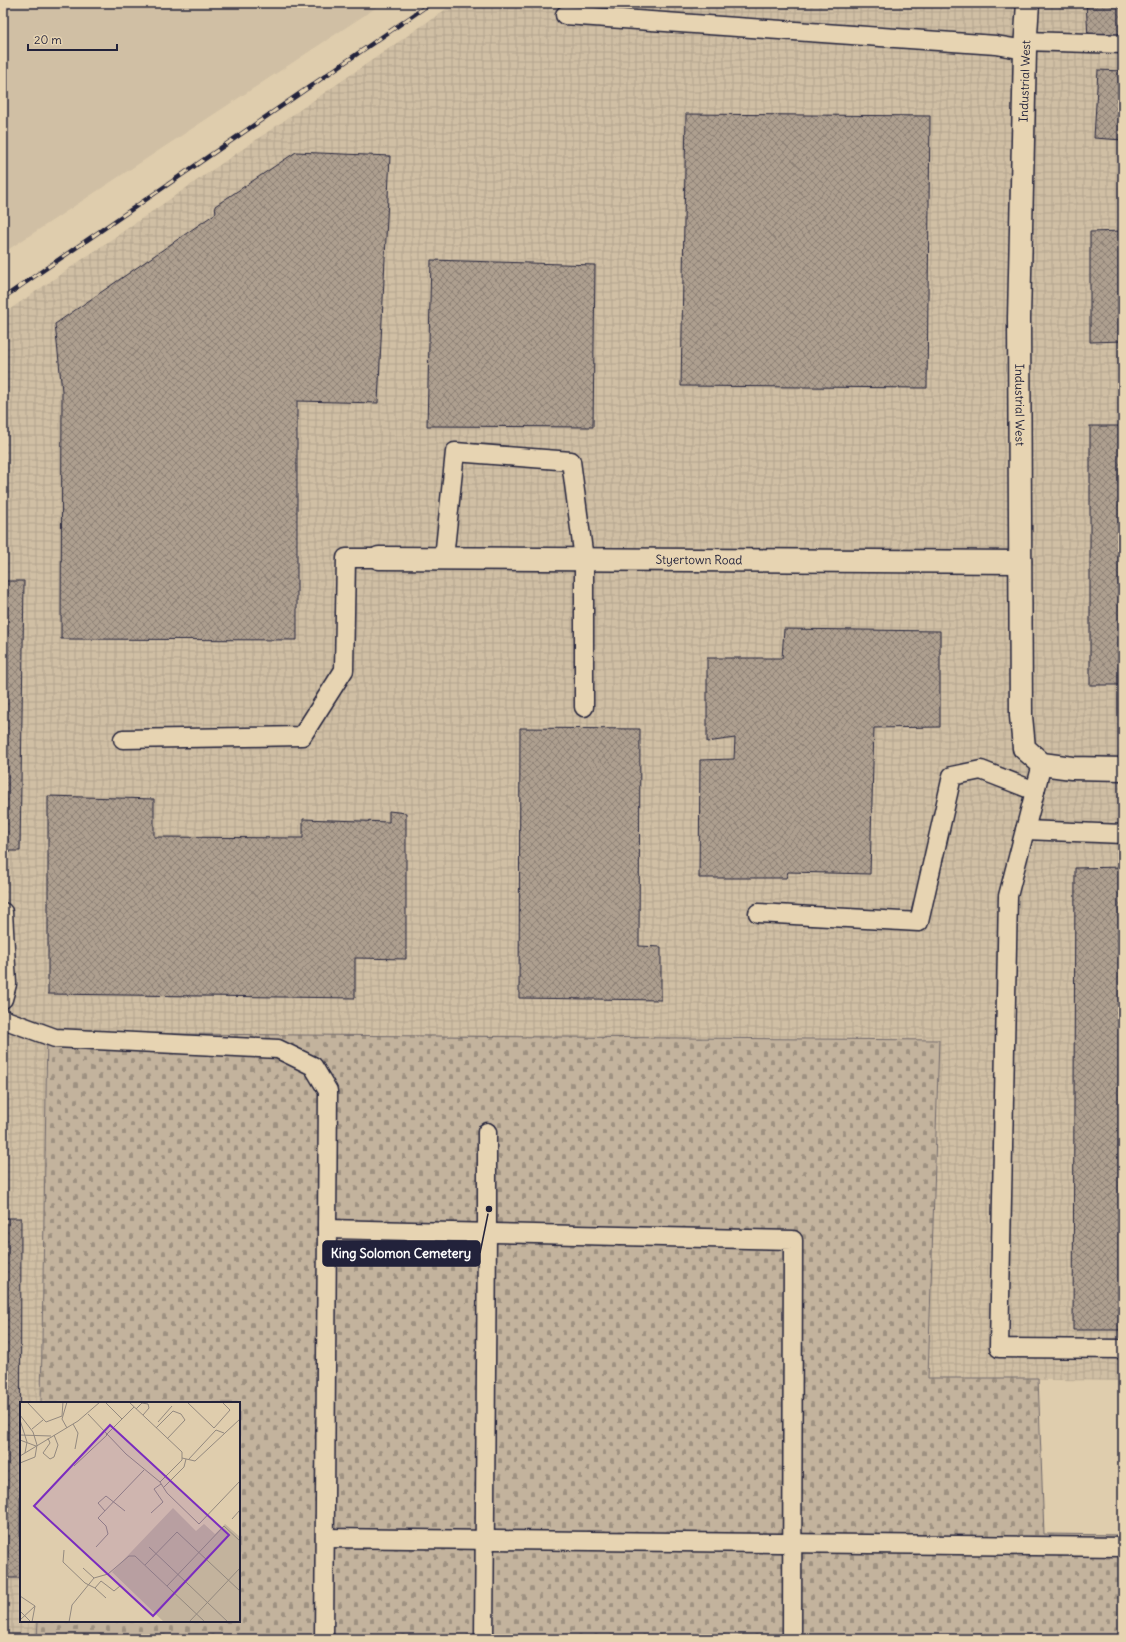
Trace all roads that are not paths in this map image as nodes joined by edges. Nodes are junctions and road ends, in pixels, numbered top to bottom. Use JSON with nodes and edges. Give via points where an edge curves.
{"nodes":[{"id":1,"x":1028,"y":3,"type":"edge"},
{"id":2,"x":565,"y":15,"type":"dead end"},
{"id":3,"x":1123,"y":44,"type":"edge"},
{"id":4,"x":1025,"y":45,"type":"junction"},
{"id":5,"x":379,"y":558,"type":"joint"},
{"id":6,"x":444,"y":558,"type":"junction"},
{"id":7,"x":584,"y":559,"type":"junction"},
{"id":8,"x":1020,"y":562,"type":"junction"},
{"id":9,"x":584,"y":707,"type":"dead end"},
{"id":10,"x":123,"y":739,"type":"dead end"},
{"id":11,"x":1042,"y":764,"type":"junction"},
{"id":12,"x":1123,"y":769,"type":"edge"},
{"id":13,"x":1035,"y":791,"type":"junction"},
{"id":14,"x":1025,"y":830,"type":"junction"},
{"id":15,"x":1123,"y":834,"type":"edge"},
{"id":16,"x":3,"y":912,"type":"edge"},
{"id":17,"x":758,"y":913,"type":"dead end"},
{"id":18,"x":3,"y":999,"type":"edge"},
{"id":19,"x":3,"y":1019,"type":"edge"},
{"id":20,"x":487,"y":1132,"type":"dead end"},
{"id":21,"x":327,"y":1229,"type":"junction"},
{"id":22,"x":487,"y":1233,"type":"junction"},
{"id":23,"x":1123,"y":1349,"type":"edge"},
{"id":24,"x":325,"y":1538,"type":"junction"},
{"id":25,"x":485,"y":1539,"type":"junction"},
{"id":26,"x":793,"y":1543,"type":"junction"},
{"id":27,"x":1123,"y":1547,"type":"edge"},
{"id":28,"x":324,"y":1639,"type":"edge"},
{"id":29,"x":484,"y":1639,"type":"edge"},
{"id":30,"x":792,"y":1639,"type":"edge"}],
"edges":[{"from":1,"to":4,"type":"street","name":"Industrial West"},
{"from":2,"to":4,"type":"lane"},
{"from":3,"to":4,"type":"lane"},
{"from":4,"to":8,"type":"street","name":"Industrial West","via":[[1019,319]]},
{"from":5,"to":6,"type":"street","name":"Styertown Road"},
{"from":5,"to":10,"type":"lane","via":[[346,558],[344,670],[302,736]]},
{"from":6,"to":7,"type":"street","name":"Styertown Road"},
{"from":6,"to":7,"type":"lane","via":[[455,452],[571,461]]},
{"from":7,"to":8,"type":"street","name":"Styertown Road"},
{"from":7,"to":9,"type":"lane"},
{"from":8,"to":11,"type":"street","name":"Industrial West","via":[[1021,716],[1024,748]]},
{"from":11,"to":12,"type":"street"},
{"from":11,"to":13,"type":"lane"},
{"from":13,"to":14,"type":"lane"},
{"from":13,"to":17,"type":"lane","via":[[981,770],[952,776],[919,922]]},
{"from":14,"to":15,"type":"lane"},
{"from":14,"to":23,"type":"lane","via":[[1008,896],[999,1348]]},
{"from":16,"to":18,"type":"lane","via":[[7,984]]},
{"from":19,"to":21,"type":"lane","via":[[55,1038],[278,1049],[314,1066],[328,1091]]},
{"from":20,"to":22,"type":"lane"},
{"from":21,"to":22,"type":"lane"},
{"from":21,"to":24,"type":"lane"},
{"from":22,"to":25,"type":"lane"},
{"from":22,"to":26,"type":"lane","via":[[793,1240]]},
{"from":24,"to":25,"type":"lane"},
{"from":24,"to":28,"type":"lane"},
{"from":25,"to":26,"type":"lane"},
{"from":25,"to":29,"type":"lane"},
{"from":26,"to":27,"type":"lane"},
{"from":26,"to":30,"type":"lane"}]}
